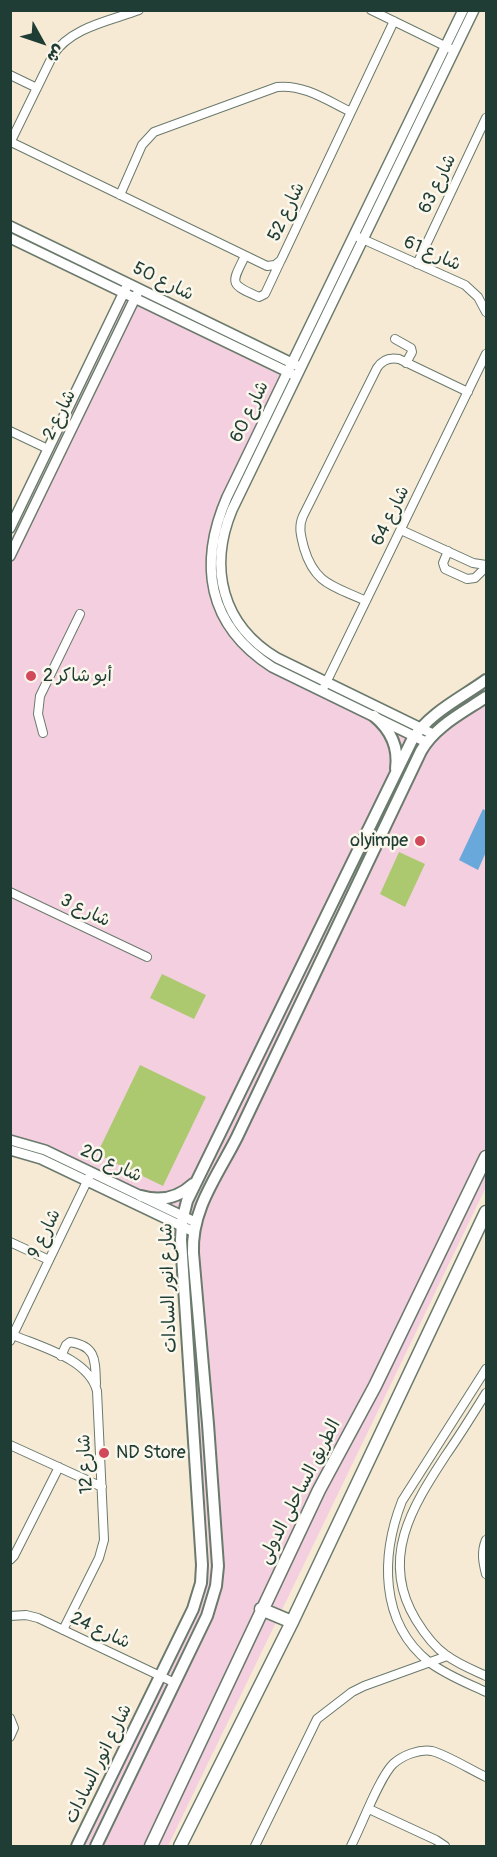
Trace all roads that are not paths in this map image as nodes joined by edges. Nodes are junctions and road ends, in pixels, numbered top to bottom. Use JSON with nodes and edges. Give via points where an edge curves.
{"nodes":[{"id":1,"x":140,"y":10,"type":"edge"},
{"id":2,"x":371,"y":10,"type":"edge"},
{"id":3,"x":463,"y":10,"type":"edge"},
{"id":4,"x":474,"y":10,"type":"edge"},
{"id":5,"x":394,"y":21,"type":"junction"},
{"id":6,"x":445,"y":46,"type":"junction"},
{"id":7,"x":455,"y":51,"type":"junction"},
{"id":8,"x":10,"y":75,"type":"edge"},
{"id":9,"x":37,"y":88,"type":"junction"},
{"id":10,"x":351,"y":112,"type":"junction"},
{"id":11,"x":486,"y":118,"type":"edge"},
{"id":12,"x":11,"y":142,"type":"edge"},
{"id":13,"x":120,"y":195,"type":"junction"},
{"id":14,"x":10,"y":226,"type":"edge"},
{"id":15,"x":359,"y":237,"type":"junction"},
{"id":16,"x":10,"y":238,"type":"edge"},
{"id":17,"x":245,"y":256,"type":"junction"},
{"id":18,"x":281,"y":260,"type":"junction"},
{"id":19,"x":417,"y":264,"type":"junction"},
{"id":20,"x":128,"y":283,"type":"junction"},
{"id":21,"x":139,"y":289,"type":"junction"},
{"id":22,"x":124,"y":293,"type":"junction"},
{"id":23,"x":135,"y":298,"type":"junction"},
{"id":24,"x":486,"y":312,"type":"edge"},
{"id":25,"x":395,"y":339,"type":"dead end"},
{"id":26,"x":486,"y":354,"type":"edge"},
{"id":27,"x":406,"y":363,"type":"junction"},
{"id":28,"x":295,"y":370,"type":"junction"},
{"id":29,"x":468,"y":392,"type":"junction"},
{"id":30,"x":10,"y":431,"type":"edge"},
{"id":31,"x":48,"y":449,"type":"junction"},
{"id":32,"x":62,"y":450,"type":"junction"},
{"id":33,"x":57,"y":461,"type":"junction"},
{"id":34,"x":10,"y":528,"type":"edge"},
{"id":35,"x":401,"y":530,"type":"junction"},
{"id":36,"x":448,"y":551,"type":"junction"},
{"id":37,"x":10,"y":556,"type":"edge"},
{"id":38,"x":486,"y":566,"type":"edge"},
{"id":39,"x":366,"y":601,"type":"junction"},
{"id":40,"x":80,"y":614,"type":"dead end"},
{"id":41,"x":486,"y":680,"type":"edge"},
{"id":42,"x":325,"y":687,"type":"junction"},
{"id":43,"x":486,"y":697,"type":"edge"},
{"id":44,"x":374,"y":716,"type":"junction"},
{"id":45,"x":417,"y":732,"type":"junction"},
{"id":46,"x":43,"y":733,"type":"dead end"},
{"id":47,"x":430,"y":738,"type":"junction"},
{"id":48,"x":395,"y":774,"type":"junction"},
{"id":49,"x":10,"y":892,"type":"edge"},
{"id":50,"x":147,"y":957,"type":"dead end"},
{"id":51,"x":10,"y":1140,"type":"edge"},
{"id":52,"x":10,"y":1150,"type":"edge"},
{"id":53,"x":486,"y":1157,"type":"edge"},
{"id":54,"x":89,"y":1177,"type":"junction"},
{"id":55,"x":197,"y":1179,"type":"junction"},
{"id":56,"x":141,"y":1196,"type":"junction"},
{"id":57,"x":486,"y":1212,"type":"edge"},
{"id":58,"x":182,"y":1221,"type":"junction"},
{"id":59,"x":195,"y":1227,"type":"junction"},
{"id":60,"x":10,"y":1242,"type":"edge"},
{"id":61,"x":49,"y":1260,"type":"junction"},
{"id":62,"x":12,"y":1338,"type":"edge"},
{"id":63,"x":61,"y":1356,"type":"junction"},
{"id":64,"x":486,"y":1369,"type":"edge"},
{"id":65,"x":97,"y":1391,"type":"junction"},
{"id":66,"x":486,"y":1393,"type":"edge"},
{"id":67,"x":208,"y":1424,"type":"junction"},
{"id":68,"x":192,"y":1426,"type":"junction"},
{"id":69,"x":10,"y":1445,"type":"edge"},
{"id":70,"x":59,"y":1467,"type":"junction"},
{"id":71,"x":102,"y":1487,"type":"junction"},
{"id":72,"x":486,"y":1540,"type":"edge"},
{"id":73,"x":10,"y":1560,"type":"edge"},
{"id":74,"x":486,"y":1574,"type":"edge"},
{"id":75,"x":261,"y":1609,"type":"junction"},
{"id":76,"x":10,"y":1616,"type":"edge"},
{"id":77,"x":292,"y":1622,"type":"junction"},
{"id":78,"x":63,"y":1630,"type":"junction"},
{"id":79,"x":447,"y":1656,"type":"junction"},
{"id":80,"x":429,"y":1662,"type":"junction"},
{"id":81,"x":160,"y":1676,"type":"junction"},
{"id":82,"x":486,"y":1676,"type":"edge"},
{"id":83,"x":175,"y":1683,"type":"junction"},
{"id":84,"x":486,"y":1692,"type":"edge"},
{"id":85,"x":10,"y":1718,"type":"edge"},
{"id":86,"x":10,"y":1737,"type":"edge"},
{"id":87,"x":486,"y":1777,"type":"edge"},
{"id":88,"x":369,"y":1809,"type":"junction"},
{"id":89,"x":77,"y":1846,"type":"edge"},
{"id":90,"x":96,"y":1846,"type":"edge"},
{"id":91,"x":151,"y":1846,"type":"edge"},
{"id":92,"x":180,"y":1846,"type":"edge"},
{"id":93,"x":255,"y":1846,"type":"edge"},
{"id":94,"x":351,"y":1846,"type":"edge"},
{"id":95,"x":445,"y":1846,"type":"edge"}],
"edges":[{"from":1,"to":9,"type":"street","via":[[69,37],[55,51]]},
{"from":2,"to":5,"type":"street"},
{"from":3,"to":6,"type":"street","name":"شارع 60"},
{"from":4,"to":7,"type":"street","name":"شارع 60"},
{"from":5,"to":6,"type":"street"},
{"from":5,"to":10,"type":"street","name":"شارع 52"},
{"from":6,"to":7,"type":"street"},
{"from":6,"to":15,"type":"street","name":"شارع 60"},
{"from":7,"to":15,"type":"street","name":"شارع 60"},
{"from":8,"to":9,"type":"street"},
{"from":9,"to":12,"type":"street"},
{"from":10,"to":13,"type":"street","via":[[306,90],[277,87],[154,132],[142,145]]},
{"from":10,"to":18,"type":"street","name":"شارع 52"},
{"from":11,"to":19,"type":"street","name":"شارع 63"},
{"from":12,"to":13,"type":"street","name":"شارع 52"},
{"from":13,"to":17,"type":"street","name":"شارع 52"},
{"from":14,"to":20,"type":"street","name":"شارع 50"},
{"from":15,"to":19,"type":"street","name":"شارع 61"},
{"from":15,"to":28,"type":"street","name":"شارع 60"},
{"from":16,"to":22,"type":"street","name":"شارع 50"},
{"from":17,"to":18,"type":"street","name":"شارع 52","via":[[269,267]]},
{"from":17,"to":18,"type":"street","via":[[235,283],[259,297],[265,294]]},
{"from":19,"to":24,"type":"street","name":"شارع 61","via":[[465,285]]},
{"from":20,"to":21,"type":"street","name":"شارع 50"},
{"from":20,"to":22,"type":"street","name":"شارع 2"},
{"from":21,"to":23,"type":"street","name":"شارع 2"},
{"from":21,"to":28,"type":"street","name":"شارع 50"},
{"from":22,"to":23,"type":"street","name":"شارع 50"},
{"from":22,"to":31,"type":"street","name":"شارع 2"},
{"from":23,"to":28,"type":"street","name":"شارع 50"},
{"from":23,"to":32,"type":"street","name":"شارع 2"},
{"from":25,"to":27,"type":"street","via":[[411,348]]},
{"from":26,"to":29,"type":"street","name":"شارع 64"},
{"from":27,"to":29,"type":"street"},
{"from":27,"to":39,"type":"street","via":[[390,358],[379,365],[300,525],[315,574]]},
{"from":28,"to":42,"type":"street","name":"شارع 60","via":[[219,515],[212,543],[211,572],[221,610],[242,642],[272,667]]},
{"from":29,"to":35,"type":"street","name":"شارع 64"},
{"from":30,"to":31,"type":"street"},
{"from":31,"to":32,"type":"street","via":[[59,443]]},
{"from":31,"to":33,"type":"street","via":[[49,461]]},
{"from":31,"to":34,"type":"street","name":"شارع 2"},
{"from":32,"to":33,"type":"street","name":"شارع 2"},
{"from":33,"to":37,"type":"street","name":"شارع 2"},
{"from":35,"to":36,"type":"street"},
{"from":35,"to":39,"type":"street","name":"شارع 64"},
{"from":36,"to":38,"type":"street"},
{"from":36,"to":38,"type":"street","via":[[445,569],[467,579],[475,578]]},
{"from":39,"to":42,"type":"street","name":"شارع 64"},
{"from":40,"to":46,"type":"street","via":[[40,696],[38,714]]},
{"from":41,"to":45,"type":"main road","name":"شارع انور السادات"},
{"from":42,"to":44,"type":"street","name":"شارع 60"},
{"from":42,"to":45,"type":"street","name":"شارع 60"},
{"from":43,"to":47,"type":"main road","name":"شارع انور السادات"},
{"from":44,"to":45,"type":"street","name":"شارع 60"},
{"from":44,"to":48,"type":"main road","via":[[395,745]]},
{"from":45,"to":47,"type":"street","name":"شارع 60"},
{"from":45,"to":48,"type":"main road","name":"شارع انور السادات"},
{"from":47,"to":59,"type":"main road","name":"شارع انور السادات","via":[[237,1137],[205,1195]]},
{"from":48,"to":55,"type":"main road","name":"شارع انور السادات"},
{"from":49,"to":50,"type":"street","name":"شارع 3"},
{"from":51,"to":54,"type":"street","name":"شارع 20","via":[[34,1146]]},
{"from":52,"to":54,"type":"street","name":"شارع 20"},
{"from":53,"to":75,"type":"highway","name":"الطريق الساحلى الدولى"},
{"from":54,"to":56,"type":"street","name":"شارع 20"},
{"from":54,"to":58,"type":"street","name":"شارع 20"},
{"from":54,"to":61,"type":"street","name":"شارع 9"},
{"from":55,"to":56,"type":"main road","via":[[187,1190],[169,1198]]},
{"from":55,"to":58,"type":"main road","name":"شارع انور السادات"},
{"from":56,"to":58,"type":"street","name":"شارع 20"},
{"from":57,"to":77,"type":"highway"},
{"from":58,"to":59,"type":"street","name":"شارع 20"},
{"from":58,"to":68,"type":"main road","name":"شارع انور السادات"},
{"from":59,"to":67,"type":"main road","name":"شارع انور السادات","via":[[193,1253]]},
{"from":60,"to":61,"type":"street"},
{"from":61,"to":62,"type":"street","name":"شارع 9"},
{"from":62,"to":63,"type":"street","name":"شارع 12"},
{"from":63,"to":65,"type":"street","name":"شارع 12","via":[[88,1372]]},
{"from":63,"to":65,"type":"street","via":[[70,1342],[91,1351]]},
{"from":64,"to":80,"type":"street","via":[[402,1501],[391,1538],[388,1581],[392,1603],[406,1637]]},
{"from":65,"to":71,"type":"street","name":"شارع 12"},
{"from":66,"to":79,"type":"street","via":[[423,1490],[402,1540],[400,1576],[404,1594],[432,1644]]},
{"from":67,"to":68,"type":"main road"},
{"from":67,"to":83,"type":"main road","name":"شارع انور السادات","via":[[218,1566],[216,1587],[207,1616]]},
{"from":68,"to":81,"type":"main road","name":"شارع انور السادات","via":[[202,1574],[196,1600]]},
{"from":69,"to":70,"type":"street"},
{"from":70,"to":71,"type":"street"},
{"from":70,"to":73,"type":"street"},
{"from":71,"to":78,"type":"street","name":"شارع 12","via":[[103,1547]]},
{"from":72,"to":74,"type":"street"},
{"from":75,"to":77,"type":"highway"},
{"from":75,"to":91,"type":"highway","name":"الطريق الساحلى الدولى"},
{"from":76,"to":78,"type":"street","name":"شارع 24","via":[[32,1616]]},
{"from":77,"to":92,"type":"highway"},
{"from":78,"to":81,"type":"street","name":"شارع 24"},
{"from":79,"to":80,"type":"street"},
{"from":79,"to":82,"type":"street"},
{"from":80,"to":84,"type":"street"},
{"from":80,"to":93,"type":"street","via":[[352,1692],[317,1719]]},
{"from":81,"to":83,"type":"street","name":"شارع 24"},
{"from":81,"to":89,"type":"main road","name":"شارع انور السادات"},
{"from":83,"to":90,"type":"main road","name":"شارع انور السادات"},
{"from":85,"to":86,"type":"street","via":[[14,1728]]},
{"from":87,"to":88,"type":"street","via":[[432,1752],[418,1752],[393,1765]]},
{"from":88,"to":94,"type":"street"},
{"from":88,"to":95,"type":"street"}]}
